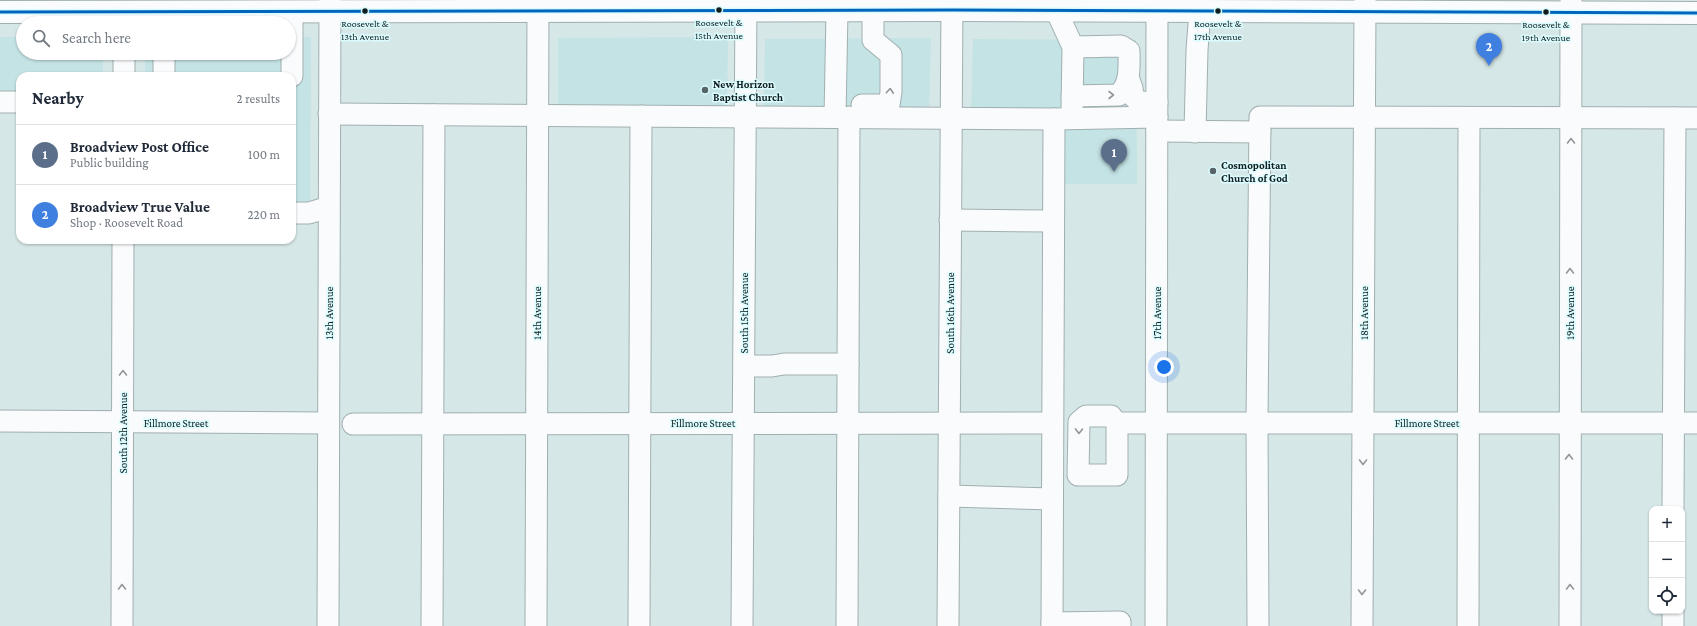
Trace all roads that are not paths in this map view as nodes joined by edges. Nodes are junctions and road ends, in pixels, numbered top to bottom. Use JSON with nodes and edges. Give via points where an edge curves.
{"nodes":[{"id":1,"x":918,"y":5,"type":"edge"},
{"id":2,"x":952,"y":5,"type":"edge"},
{"id":3,"x":1100,"y":5,"type":"edge"},
{"id":4,"x":1157,"y":5,"type":"edge"},
{"id":5,"x":67,"y":6,"type":"edge"},
{"id":6,"x":330,"y":6,"type":"edge"},
{"id":7,"x":538,"y":6,"type":"edge"},
{"id":8,"x":746,"y":6,"type":"edge"},
{"id":9,"x":1365,"y":6,"type":"edge"},
{"id":10,"x":1571,"y":6,"type":"edge"},
{"id":11,"x":1663,"y":6,"type":"edge"},
{"id":12,"x":1062,"y":7,"type":"edge"},
{"id":13,"x":1696,"y":9,"type":"edge"},
{"id":14,"x":837,"y":11,"type":"junction"},
{"id":15,"x":873,"y":11,"type":"junction"},
{"id":16,"x":1200,"y":11,"type":"junction"},
{"id":17,"x":0,"y":12,"type":"edge"},
{"id":18,"x":125,"y":12,"type":"edge"},
{"id":19,"x":292,"y":12,"type":"junction"},
{"id":20,"x":152,"y":16,"type":"edge"},
{"id":21,"x":207,"y":16,"type":"edge"},
{"id":22,"x":292,"y":16,"type":"edge"},
{"id":23,"x":1073,"y":47,"type":"junction"},
{"id":24,"x":124,"y":60,"type":"edge"},
{"id":25,"x":164,"y":60,"type":"edge"},
{"id":26,"x":291,"y":60,"type":"edge"},
{"id":27,"x":124,"y":72,"type":"edge"},
{"id":28,"x":164,"y":72,"type":"edge"},
{"id":29,"x":292,"y":72,"type":"edge"},
{"id":30,"x":1129,"y":80,"type":"junction"},
{"id":31,"x":1072,"y":96,"type":"junction"},
{"id":32,"x":0,"y":102,"type":"edge"},
{"id":33,"x":16,"y":102,"type":"edge"},
{"id":34,"x":840,"y":113,"type":"junction"},
{"id":35,"x":329,"y":114,"type":"junction"},
{"id":36,"x":434,"y":114,"type":"junction"},
{"id":37,"x":538,"y":115,"type":"junction"},
{"id":38,"x":641,"y":116,"type":"junction"},
{"id":39,"x":744,"y":117,"type":"junction"},
{"id":40,"x":1157,"y":117,"type":"junction"},
{"id":41,"x":1364,"y":117,"type":"junction"},
{"id":42,"x":951,"y":118,"type":"junction"},
{"id":43,"x":1063,"y":118,"type":"junction"},
{"id":44,"x":1469,"y":118,"type":"junction"},
{"id":45,"x":1571,"y":118,"type":"junction"},
{"id":46,"x":1675,"y":118,"type":"junction"},
{"id":47,"x":1697,"y":118,"type":"edge"},
{"id":48,"x":1195,"y":132,"type":"junction"},
{"id":49,"x":1260,"y":132,"type":"junction"},
{"id":50,"x":329,"y":207,"type":"junction"},
{"id":51,"x":296,"y":213,"type":"edge"},
{"id":52,"x":950,"y":220,"type":"junction"},
{"id":53,"x":1053,"y":221,"type":"junction"},
{"id":54,"x":124,"y":244,"type":"edge"},
{"id":55,"x":848,"y":364,"type":"junction"},
{"id":56,"x":744,"y":366,"type":"junction"},
{"id":57,"x":0,"y":421,"type":"edge"},
{"id":58,"x":123,"y":422,"type":"junction"},
{"id":59,"x":328,"y":423,"type":"junction"},
{"id":60,"x":432,"y":423,"type":"junction"},
{"id":61,"x":536,"y":423,"type":"junction"},
{"id":62,"x":640,"y":423,"type":"junction"},
{"id":63,"x":743,"y":423,"type":"junction"},
{"id":64,"x":848,"y":423,"type":"junction"},
{"id":65,"x":949,"y":423,"type":"junction"},
{"id":66,"x":1052,"y":423,"type":"junction"},
{"id":67,"x":1117,"y":423,"type":"dead end"},
{"id":68,"x":1156,"y":423,"type":"junction"},
{"id":69,"x":1257,"y":423,"type":"junction"},
{"id":70,"x":1363,"y":423,"type":"junction"},
{"id":71,"x":1468,"y":423,"type":"junction"},
{"id":72,"x":1569,"y":423,"type":"junction"},
{"id":73,"x":1674,"y":423,"type":"junction"},
{"id":74,"x":1697,"y":423,"type":"edge"},
{"id":75,"x":353,"y":424,"type":"dead end"},
{"id":76,"x":949,"y":496,"type":"junction"},
{"id":77,"x":1052,"y":499,"type":"junction"},
{"id":78,"x":1673,"y":506,"type":"edge"},
{"id":79,"x":1673,"y":614,"type":"edge"},
{"id":80,"x":1083,"y":624,"type":"edge"},
{"id":81,"x":1052,"y":625,"type":"edge"},
{"id":82,"x":122,"y":626,"type":"edge"},
{"id":83,"x":328,"y":626,"type":"edge"},
{"id":84,"x":432,"y":626,"type":"edge"},
{"id":85,"x":536,"y":626,"type":"edge"},
{"id":86,"x":639,"y":626,"type":"edge"},
{"id":87,"x":742,"y":626,"type":"edge"},
{"id":88,"x":847,"y":626,"type":"edge"},
{"id":89,"x":948,"y":626,"type":"edge"},
{"id":90,"x":1120,"y":626,"type":"edge"},
{"id":91,"x":1156,"y":626,"type":"edge"},
{"id":92,"x":1258,"y":626,"type":"edge"},
{"id":93,"x":1362,"y":626,"type":"edge"},
{"id":94,"x":1468,"y":626,"type":"edge"},
{"id":95,"x":1570,"y":626,"type":"edge"},
{"id":96,"x":1673,"y":626,"type":"edge"}],
"edges":[{"from":1,"to":2,"type":"main road"},
{"from":1,"to":15,"type":"main road"},
{"from":2,"to":12,"type":"main road"},
{"from":2,"to":42,"type":"street","name":"South 16th Avenue"},
{"from":3,"to":4,"type":"main road"},
{"from":3,"to":12,"type":"main road"},
{"from":4,"to":16,"type":"main road"},
{"from":4,"to":40,"type":"street","name":"17th Avenue"},
{"from":5,"to":17,"type":"main road"},
{"from":5,"to":18,"type":"main road"},
{"from":6,"to":7,"type":"main road"},
{"from":6,"to":19,"type":"main road"},
{"from":6,"to":35,"type":"street","name":"13th Avenue"},
{"from":7,"to":8,"type":"main road"},
{"from":7,"to":37,"type":"street","name":"14th Avenue"},
{"from":8,"to":14,"type":"main road"},
{"from":8,"to":39,"type":"street","name":"South 15th Avenue"},
{"from":9,"to":10,"type":"main road"},
{"from":9,"to":16,"type":"main road"},
{"from":9,"to":41,"type":"street","name":"18th Avenue"},
{"from":10,"to":11,"type":"main road"},
{"from":10,"to":45,"type":"street","name":"19th Avenue"},
{"from":11,"to":13,"type":"main road"},
{"from":12,"to":23,"type":"street"},
{"from":14,"to":15,"type":"main road"},
{"from":14,"to":34,"type":"street"},
{"from":34,"to":15,"type":"street","one_way":true,"via":[[889,105],[891,55],[873,40]]},
{"from":16,"to":48,"type":"street"},
{"from":18,"to":20,"type":"main road"},
{"from":19,"to":21,"type":"main road"},
{"from":19,"to":22,"type":"street"},
{"from":23,"to":30,"type":"street","via":[[1121,46],[1129,51]]},
{"from":23,"to":31,"type":"street"},
{"from":24,"to":27,"type":"street"},
{"from":25,"to":28,"type":"street"},
{"from":26,"to":29,"type":"street"},
{"from":31,"to":30,"type":"street","one_way":true,"via":[[1119,95]]},
{"from":30,"to":40,"type":"street","via":[[1133,96]]},
{"from":31,"to":43,"type":"street"},
{"from":32,"to":33,"type":"street"},
{"from":34,"to":39,"type":"street"},
{"from":34,"to":42,"type":"street"},
{"from":34,"to":55,"type":"street"},
{"from":35,"to":36,"type":"street"},
{"from":35,"to":50,"type":"street","name":"13th Avenue"},
{"from":36,"to":37,"type":"street"},
{"from":36,"to":60,"type":"street"},
{"from":37,"to":38,"type":"street"},
{"from":37,"to":61,"type":"street","name":"14th Avenue"},
{"from":38,"to":39,"type":"street"},
{"from":38,"to":62,"type":"street"},
{"from":39,"to":56,"type":"street","name":"South 15th Avenue"},
{"from":40,"to":43,"type":"street"},
{"from":40,"to":48,"type":"street"},
{"from":40,"to":68,"type":"street","name":"17th Avenue"},
{"from":41,"to":44,"type":"street"},
{"from":41,"to":49,"type":"street","via":[[1260,117]]},
{"from":41,"to":70,"type":"street","name":"18th Avenue"},
{"from":42,"to":43,"type":"street"},
{"from":42,"to":52,"type":"street","name":"South 16th Avenue"},
{"from":43,"to":53,"type":"street"},
{"from":44,"to":45,"type":"street"},
{"from":44,"to":71,"type":"street"},
{"from":45,"to":46,"type":"street"},
{"from":72,"to":45,"type":"street","name":"19th Avenue","one_way":true},
{"from":46,"to":47,"type":"street"},
{"from":46,"to":73,"type":"street"},
{"from":48,"to":49,"type":"street"},
{"from":49,"to":69,"type":"street"},
{"from":50,"to":51,"type":"street","via":[[309,213]]},
{"from":50,"to":59,"type":"street","name":"13th Avenue"},
{"from":52,"to":53,"type":"street"},
{"from":52,"to":65,"type":"street","name":"South 16th Avenue"},
{"from":53,"to":66,"type":"street"},
{"from":58,"to":54,"type":"street","name":"South 12th Avenue","one_way":true},
{"from":55,"to":56,"type":"street"},
{"from":55,"to":64,"type":"street"},
{"from":56,"to":63,"type":"street","name":"South 15th Avenue"},
{"from":57,"to":58,"type":"street","name":"Fillmore Street"},
{"from":58,"to":59,"type":"street","name":"Fillmore Street"},
{"from":82,"to":58,"type":"street","name":"South 12th Avenue","one_way":true},
{"from":59,"to":83,"type":"street","name":"13th Avenue"},
{"from":60,"to":61,"type":"street","name":"Fillmore Street"},
{"from":60,"to":75,"type":"street","name":"Fillmore Street"},
{"from":60,"to":84,"type":"street"},
{"from":61,"to":62,"type":"street","name":"Fillmore Street"},
{"from":61,"to":85,"type":"street","name":"14th Avenue"},
{"from":62,"to":63,"type":"street","name":"Fillmore Street"},
{"from":62,"to":86,"type":"street"},
{"from":63,"to":64,"type":"street","name":"Fillmore Street"},
{"from":63,"to":87,"type":"street","name":"South 15th Avenue"},
{"from":64,"to":65,"type":"street","name":"Fillmore Street"},
{"from":64,"to":88,"type":"street"},
{"from":65,"to":66,"type":"street","name":"Fillmore Street"},
{"from":65,"to":76,"type":"street","name":"South 16th Avenue"},
{"from":66,"to":77,"type":"street"},
{"from":67,"to":68,"type":"street","name":"Fillmore Street"},
{"from":68,"to":69,"type":"street","name":"Fillmore Street"},
{"from":68,"to":91,"type":"street","name":"17th Avenue"},
{"from":69,"to":70,"type":"street","name":"Fillmore Street"},
{"from":69,"to":92,"type":"street"},
{"from":70,"to":71,"type":"street","name":"Fillmore Street"},
{"from":70,"to":93,"type":"street","name":"18th Avenue","one_way":true},
{"from":71,"to":72,"type":"street","name":"Fillmore Street"},
{"from":71,"to":94,"type":"street"},
{"from":72,"to":73,"type":"street","name":"Fillmore Street"},
{"from":95,"to":72,"type":"street","name":"19th Avenue","one_way":true},
{"from":73,"to":74,"type":"street","name":"Fillmore Street"},
{"from":73,"to":78,"type":"street"},
{"from":76,"to":77,"type":"street"},
{"from":76,"to":89,"type":"street","name":"South 16th Avenue"},
{"from":77,"to":81,"type":"street"},
{"from":79,"to":96,"type":"street"},
{"from":80,"to":81,"type":"street"},
{"from":80,"to":90,"type":"street","via":[[1120,622]]}]}
